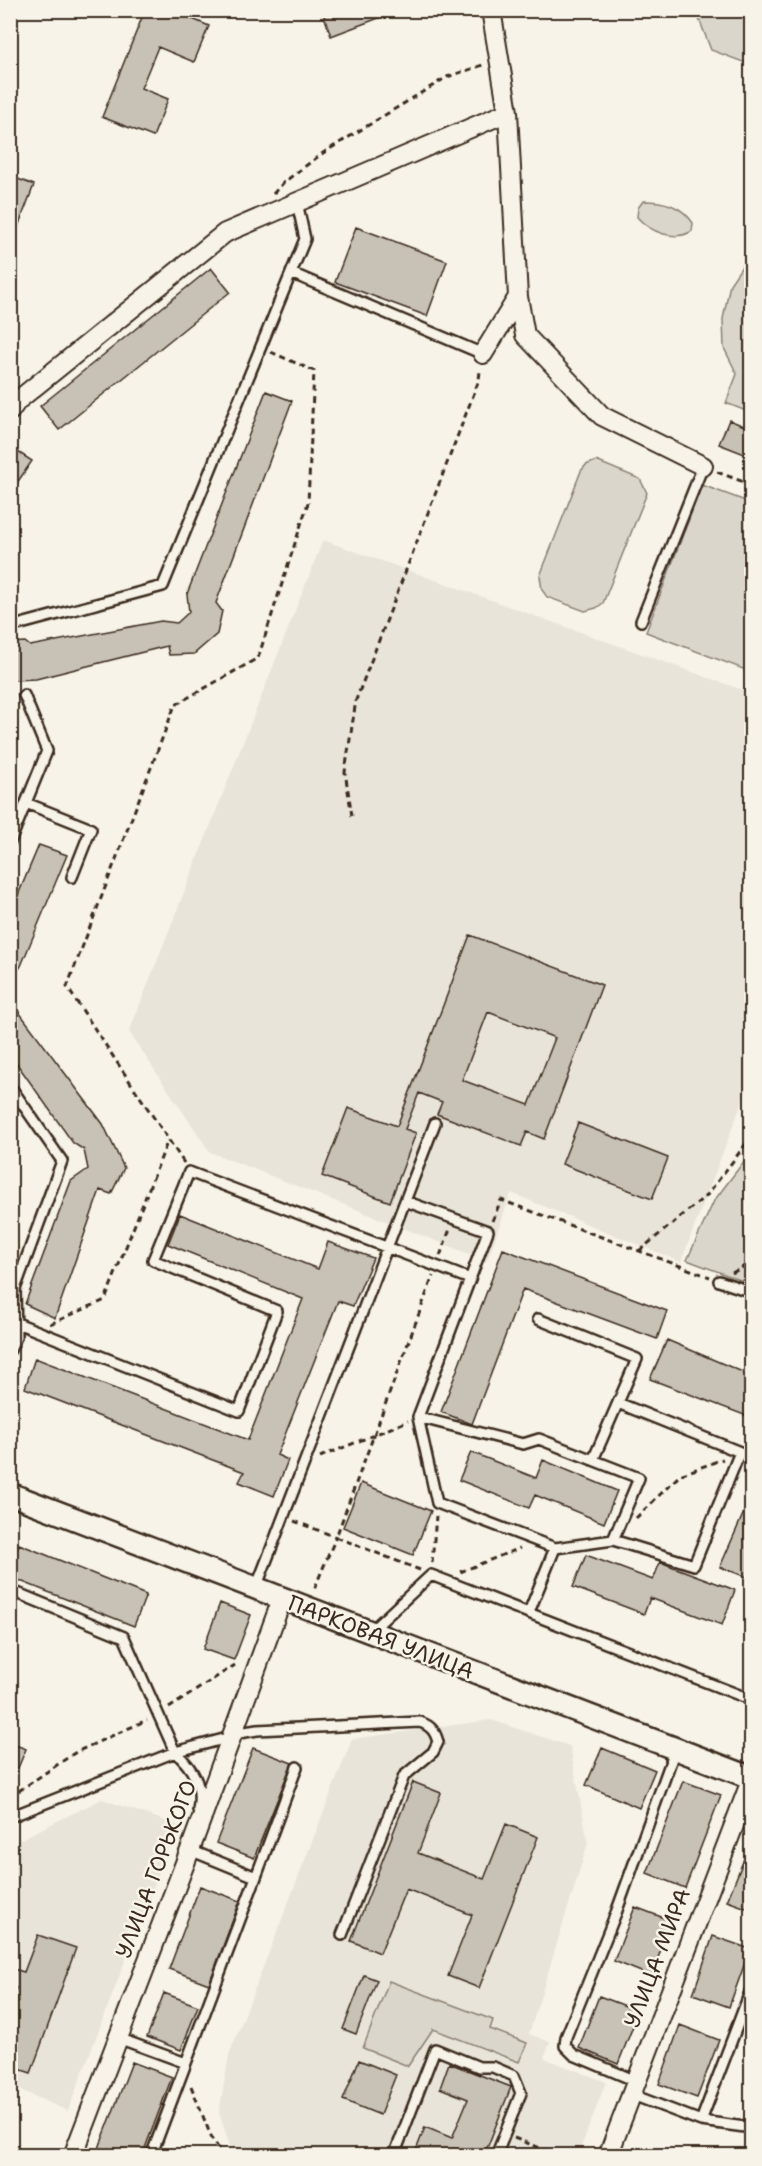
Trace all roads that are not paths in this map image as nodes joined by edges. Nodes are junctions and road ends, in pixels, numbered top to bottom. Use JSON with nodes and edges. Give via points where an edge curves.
{"nodes":[{"id":1,"x":491,"y":10,"type":"edge"},
{"id":2,"x":508,"y":112,"type":"junction"},
{"id":3,"x":297,"y":202,"type":"junction"},
{"id":4,"x":291,"y":273,"type":"junction"},
{"id":5,"x":518,"y":297,"type":"junction"},
{"id":6,"x":483,"y":354,"type":"joint"},
{"id":7,"x":10,"y":411,"type":"edge"},
{"id":8,"x":703,"y":466,"type":"joint"},
{"id":9,"x":641,"y":621,"type":"dead end"},
{"id":10,"x":10,"y":627,"type":"edge"},
{"id":11,"x":24,"y":695,"type":"dead end"},
{"id":12,"x":26,"y":803,"type":"junction"},
{"id":13,"x":10,"y":842,"type":"edge"},
{"id":14,"x":72,"y":877,"type":"dead end"},
{"id":15,"x":10,"y":1086,"type":"edge"},
{"id":16,"x":435,"y":1123,"type":"dead end"},
{"id":17,"x":405,"y":1201,"type":"junction"},
{"id":18,"x":387,"y":1248,"type":"junction"},
{"id":19,"x":470,"y":1279,"type":"junction"},
{"id":20,"x":719,"y":1281,"type":"road end"},
{"id":21,"x":13,"y":1288,"type":"edge"},
{"id":22,"x":752,"y":1293,"type":"edge"},
{"id":23,"x":538,"y":1319,"type":"dead end"},
{"id":24,"x":17,"y":1323,"type":"junction"},
{"id":25,"x":10,"y":1350,"type":"edge"},
{"id":26,"x":618,"y":1402,"type":"junction"},
{"id":27,"x":418,"y":1416,"type":"junction"},
{"id":28,"x":594,"y":1460,"type":"junction"},
{"id":29,"x":10,"y":1494,"type":"edge"},
{"id":30,"x":613,"y":1540,"type":"junction"},
{"id":31,"x":555,"y":1548,"type":"junction"},
{"id":32,"x":256,"y":1589,"type":"junction"},
{"id":33,"x":10,"y":1590,"type":"edge"},
{"id":34,"x":282,"y":1599,"type":"junction"},
{"id":35,"x":529,"y":1612,"type":"junction"},
{"id":36,"x":369,"y":1632,"type":"junction"},
{"id":37,"x":752,"y":1700,"type":"edge"},
{"id":38,"x":232,"y":1735,"type":"junction"},
{"id":39,"x":675,"y":1750,"type":"junction"},
{"id":40,"x":175,"y":1752,"type":"junction"},
{"id":41,"x":297,"y":1767,"type":"dead end"},
{"id":42,"x":752,"y":1778,"type":"edge"},
{"id":43,"x":10,"y":1817,"type":"edge"},
{"id":44,"x":190,"y":1850,"type":"junction"},
{"id":45,"x":256,"y":1876,"type":"junction"},
{"id":46,"x":342,"y":1935,"type":"dead end"},
{"id":47,"x":752,"y":1987,"type":"edge"},
{"id":48,"x":118,"y":2038,"type":"junction"},
{"id":49,"x":185,"y":2066,"type":"junction"},
{"id":50,"x":633,"y":2087,"type":"junction"},
{"id":51,"x":701,"y":2121,"type":"junction"},
{"id":52,"x":752,"y":2128,"type":"edge"},
{"id":53,"x":397,"y":2155,"type":"edge"},
{"id":54,"x":73,"y":2156,"type":"edge"},
{"id":55,"x":151,"y":2156,"type":"edge"},
{"id":56,"x":496,"y":2156,"type":"edge"},
{"id":57,"x":608,"y":2156,"type":"edge"}],
"edges":[{"from":1,"to":2,"type":"street"},
{"from":2,"to":3,"type":"street"},
{"from":2,"to":5,"type":"street"},
{"from":3,"to":4,"type":"lane","via":[[305,239]]},
{"from":3,"to":7,"type":"street","via":[[225,233],[17,401]]},
{"from":4,"to":6,"type":"lane"},
{"from":4,"to":10,"type":"lane","via":[[163,586]]},
{"from":5,"to":6,"type":"street"},
{"from":5,"to":8,"type":"street","via":[[525,335],[602,416]]},
{"from":8,"to":9,"type":"lane"},
{"from":11,"to":12,"type":"lane","via":[[47,751]]},
{"from":12,"to":13,"type":"lane"},
{"from":12,"to":14,"type":"lane","via":[[91,829]]},
{"from":15,"to":21,"type":"lane","via":[[62,1161]]},
{"from":16,"to":17,"type":"lane"},
{"from":17,"to":18,"type":"lane"},
{"from":17,"to":19,"type":"lane","via":[[488,1231]]},
{"from":18,"to":19,"type":"lane"},
{"from":18,"to":24,"type":"lane","via":[[189,1172],[153,1260],[277,1311],[239,1411]]},
{"from":18,"to":32,"type":"lane"},
{"from":19,"to":27,"type":"lane"},
{"from":20,"to":22,"type":"lane"},
{"from":21,"to":24,"type":"lane"},
{"from":23,"to":26,"type":"lane","via":[[637,1359]]},
{"from":24,"to":25,"type":"lane"},
{"from":26,"to":28,"type":"lane"},
{"from":26,"to":30,"type":"lane","via":[[740,1452],[694,1565]]},
{"from":27,"to":28,"type":"lane","via":[[523,1444],[538,1439]]},
{"from":27,"to":31,"type":"lane","via":[[437,1503]]},
{"from":28,"to":30,"type":"lane","via":[[639,1478]]},
{"from":29,"to":32,"type":"street","name":"ПАРКОВАЯ УЛИЦА"},
{"from":30,"to":31,"type":"lane"},
{"from":31,"to":35,"type":"lane"},
{"from":32,"to":34,"type":"street","name":"ПАРКОВАЯ УЛИЦА"},
{"from":33,"to":40,"type":"lane","via":[[124,1637]]},
{"from":34,"to":36,"type":"street","name":"ПАРКОВАЯ УЛИЦА"},
{"from":34,"to":38,"type":"street","name":"УЛИЦА ГОРЬКОГО"},
{"from":35,"to":36,"type":"lane","via":[[431,1575]]},
{"from":35,"to":37,"type":"lane"},
{"from":36,"to":39,"type":"street","name":"ПАРКОВАЯ УЛИЦА"},
{"from":38,"to":40,"type":"lane"},
{"from":38,"to":44,"type":"street","name":"УЛИЦА ГОРЬКОГО"},
{"from":38,"to":46,"type":"lane","via":[[257,1730],[420,1722],[435,1734],[438,1742],[433,1752],[404,1776]]},
{"from":39,"to":42,"type":"street","name":"ПАРКОВАЯ УЛИЦА"},
{"from":39,"to":50,"type":"lane","via":[[566,2037],[565,2046],[574,2055]]},
{"from":40,"to":43,"type":"lane"},
{"from":40,"to":44,"type":"lane","via":[[193,1772],[198,1785],[199,1802]]},
{"from":41,"to":45,"type":"lane"},
{"from":42,"to":50,"type":"street","name":"УЛИЦА МИРА"},
{"from":44,"to":45,"type":"lane"},
{"from":44,"to":48,"type":"street","name":"УЛИЦА ГОРЬКОГО"},
{"from":45,"to":49,"type":"lane"},
{"from":47,"to":51,"type":"lane"},
{"from":48,"to":49,"type":"lane"},
{"from":48,"to":54,"type":"street","name":"УЛИЦА ГОРЬКОГО"},
{"from":49,"to":55,"type":"lane"},
{"from":50,"to":51,"type":"lane"},
{"from":50,"to":57,"type":"street","name":"УЛИЦА МИРА"},
{"from":51,"to":52,"type":"lane"},
{"from":53,"to":56,"type":"lane","via":[[435,2049],[514,2076],[521,2093]]}]}
